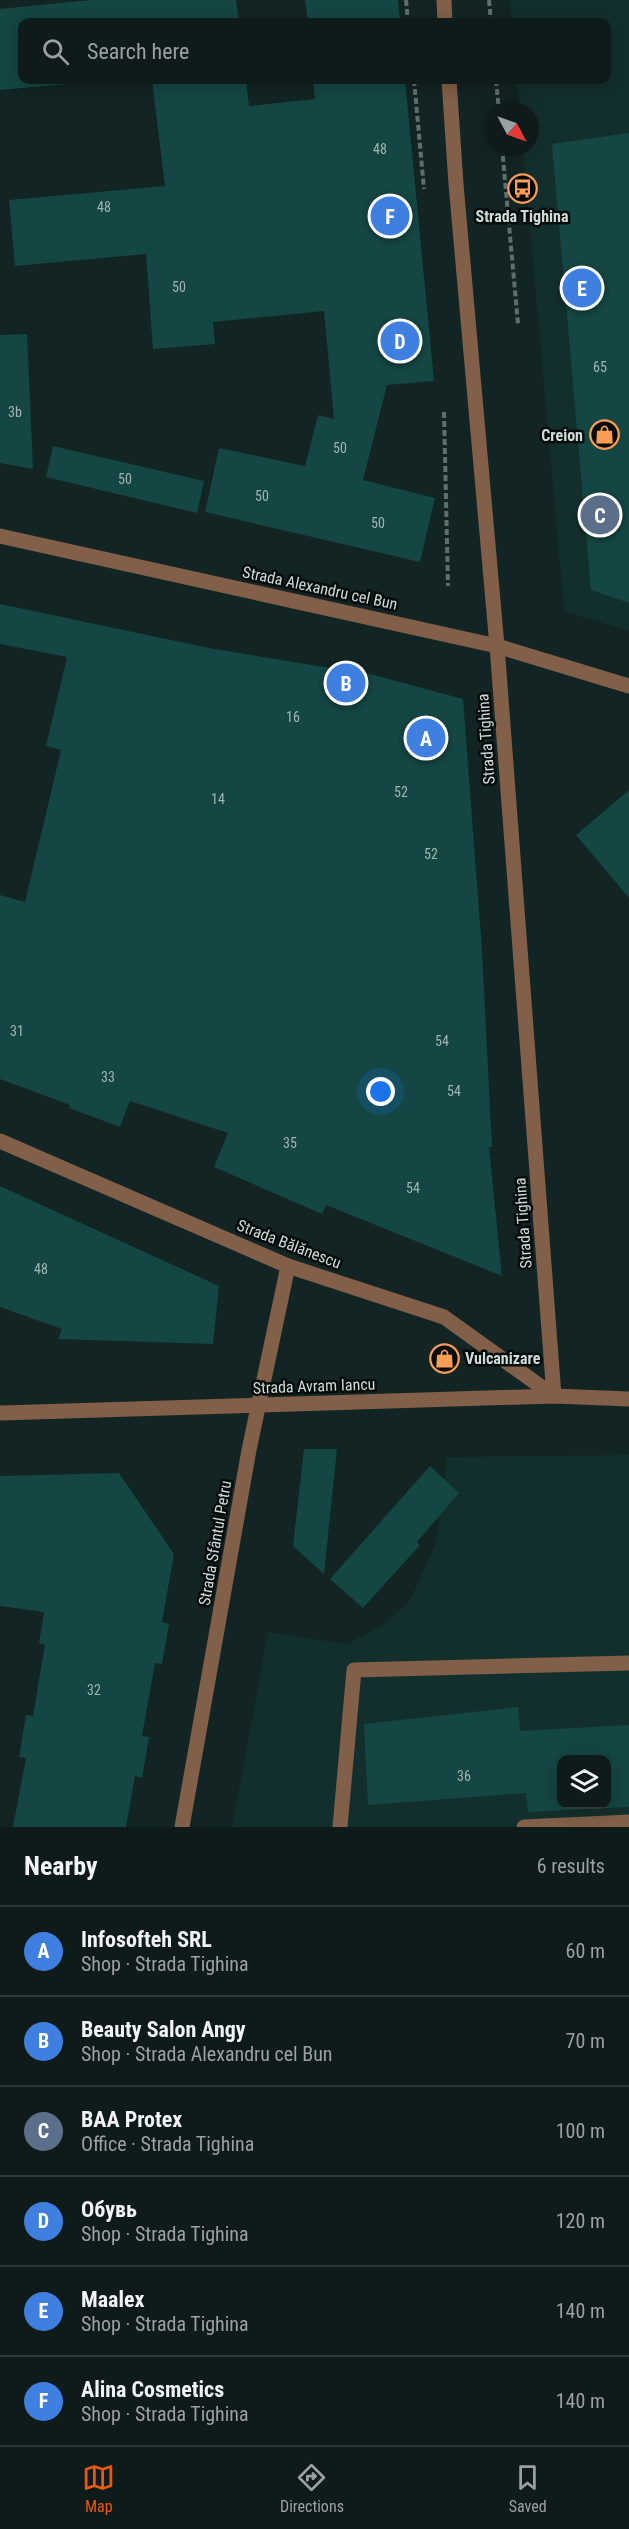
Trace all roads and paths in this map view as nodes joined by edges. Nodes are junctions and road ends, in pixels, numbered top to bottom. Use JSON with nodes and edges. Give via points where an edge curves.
{"nodes":[{"id":1,"x":406,"y":0,"type":"edge"},
{"id":2,"x":444,"y":0,"type":"edge"},
{"id":3,"x":489,"y":0,"type":"edge"},
{"id":4,"x":408,"y":18,"type":"edge"},
{"id":5,"x":445,"y":18,"type":"edge"},
{"id":6,"x":491,"y":18,"type":"edge"},
{"id":7,"x":414,"y":84,"type":"edge"},
{"id":8,"x":449,"y":84,"type":"edge"},
{"id":9,"x":496,"y":84,"type":"edge"},
{"id":10,"x":498,"y":102,"type":"edge"},
{"id":11,"x":503,"y":156,"type":"edge"},
{"id":12,"x":425,"y":198,"type":"dead end"},
{"id":13,"x":518,"y":324,"type":"dead end"},
{"id":14,"x":444,"y":410,"type":"dead end"},
{"id":15,"x":0,"y":536,"type":"edge"},
{"id":16,"x":448,"y":586,"type":"dead end"},
{"id":17,"x":497,"y":646,"type":"junction"},
{"id":18,"x":629,"y":686,"type":"edge"},
{"id":19,"x":0,"y":1141,"type":"edge"},
{"id":20,"x":288,"y":1266,"type":"junction"},
{"id":21,"x":554,"y":1396,"type":"junction"},
{"id":22,"x":629,"y":1399,"type":"edge"},
{"id":23,"x":258,"y":1406,"type":"junction"},
{"id":24,"x":0,"y":1413,"type":"edge"},
{"id":25,"x":629,"y":1663,"type":"edge"},
{"id":26,"x":629,"y":1822,"type":"edge"},
{"id":27,"x":182,"y":1827,"type":"edge"},
{"id":28,"x":340,"y":1827,"type":"edge"},
{"id":29,"x":524,"y":1827,"type":"edge"}],
"edges":[{"from":1,"to":4,"type":"path"},
{"from":2,"to":5,"type":"street"},
{"from":3,"to":6,"type":"path"},
{"from":7,"to":12,"type":"path"},
{"from":8,"to":17,"type":"street","name":"Strada Tighina"},
{"from":9,"to":10,"type":"path"},
{"from":11,"to":13,"type":"path"},
{"from":14,"to":16,"type":"path"},
{"from":15,"to":17,"type":"street","name":"Strada Alexandru cel Bun"},
{"from":17,"to":18,"type":"street","name":"Strada Alexandru cel Bun"},
{"from":17,"to":21,"type":"street","name":"Strada Tighina"},
{"from":19,"to":20,"type":"street","name":"Strada Bălănescu"},
{"from":20,"to":21,"type":"street","name":"Strada Bălănescu","via":[[444,1317]]},
{"from":20,"to":23,"type":"street","name":"Strada Sfântul Petru"},
{"from":21,"to":22,"type":"street","name":"Strada Avram Iancu"},
{"from":21,"to":23,"type":"street","name":"Strada Avram Iancu"},
{"from":23,"to":24,"type":"street","name":"Strada Avram Iancu"},
{"from":23,"to":27,"type":"street","name":"Strada Sfântul Petru"},
{"from":25,"to":28,"type":"street","via":[[354,1670]]},
{"from":26,"to":29,"type":"street"}]}
